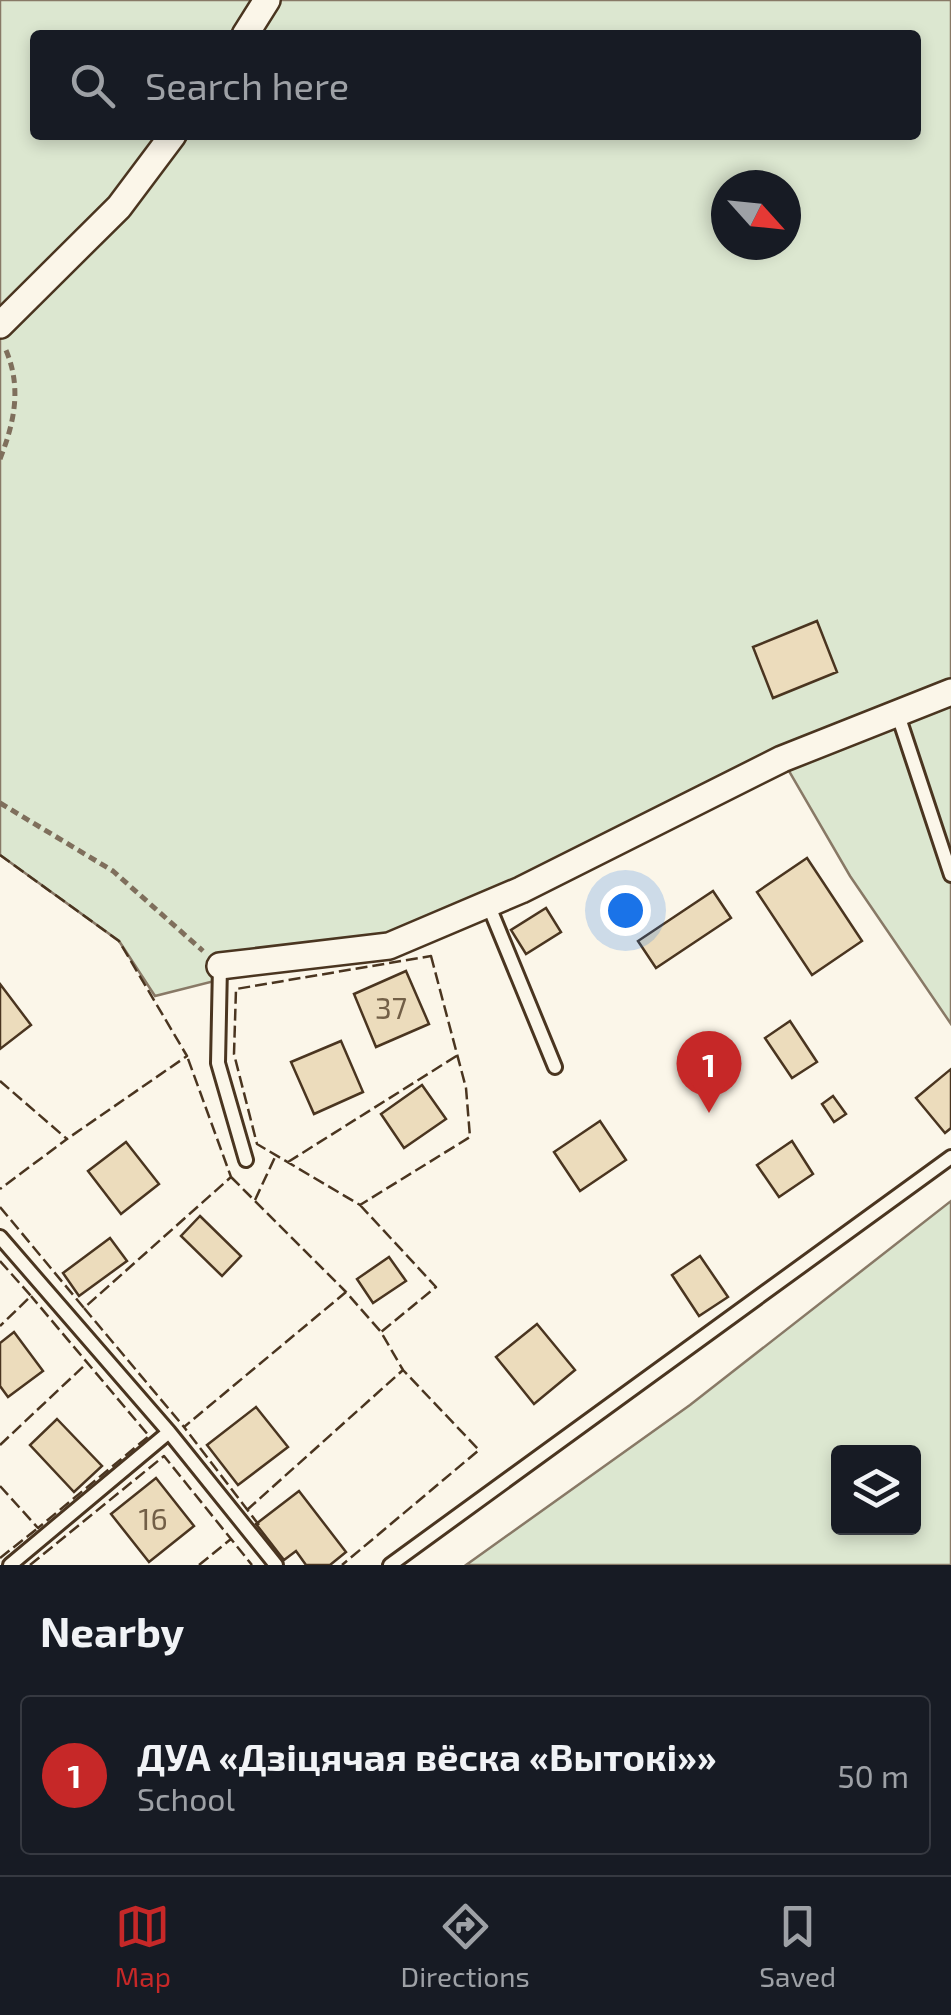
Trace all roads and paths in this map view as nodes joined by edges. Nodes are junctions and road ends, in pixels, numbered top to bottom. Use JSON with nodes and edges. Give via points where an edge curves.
{"nodes":[{"id":1,"x":267,"y":0,"type":"edge"},
{"id":2,"x":248,"y":30,"type":"edge"},
{"id":3,"x":169,"y":140,"type":"edge"},
{"id":4,"x":0,"y":325,"type":"edge"},
{"id":5,"x":0,"y":336,"type":"edge"},
{"id":6,"x":0,"y":459,"type":"edge"},
{"id":7,"x":951,"y":692,"type":"edge"},
{"id":8,"x":897,"y":712,"type":"junction"},
{"id":9,"x":0,"y":803,"type":"edge"},
{"id":10,"x":951,"y":875,"type":"edge"},
{"id":11,"x":488,"y":904,"type":"junction"},
{"id":12,"x":220,"y":966,"type":"junction"},
{"id":13,"x":555,"y":1067,"type":"dead end"},
{"id":14,"x":951,"y":1157,"type":"edge"},
{"id":15,"x":246,"y":1160,"type":"dead end"},
{"id":16,"x":0,"y":1237,"type":"edge"},
{"id":17,"x":169,"y":1432,"type":"junction"},
{"id":18,"x":10,"y":1565,"type":"edge"},
{"id":19,"x":276,"y":1565,"type":"edge"},
{"id":20,"x":390,"y":1565,"type":"edge"}],
"edges":[{"from":1,"to":2,"type":"street"},
{"from":3,"to":4,"type":"street","via":[[119,207]]},
{"from":5,"to":6,"type":"path","via":[[16,373],[14,424]]},
{"from":7,"to":8,"type":"street"},
{"from":8,"to":10,"type":"lane"},
{"from":8,"to":11,"type":"street","via":[[782,759]]},
{"from":9,"to":12,"type":"path","via":[[113,871]]},
{"from":11,"to":12,"type":"street","via":[[389,946]]},
{"from":11,"to":13,"type":"lane"},
{"from":12,"to":15,"type":"lane","via":[[218,1063]]},
{"from":14,"to":20,"type":"lane"},
{"from":16,"to":17,"type":"lane"},
{"from":17,"to":18,"type":"lane"},
{"from":17,"to":19,"type":"lane"}]}
